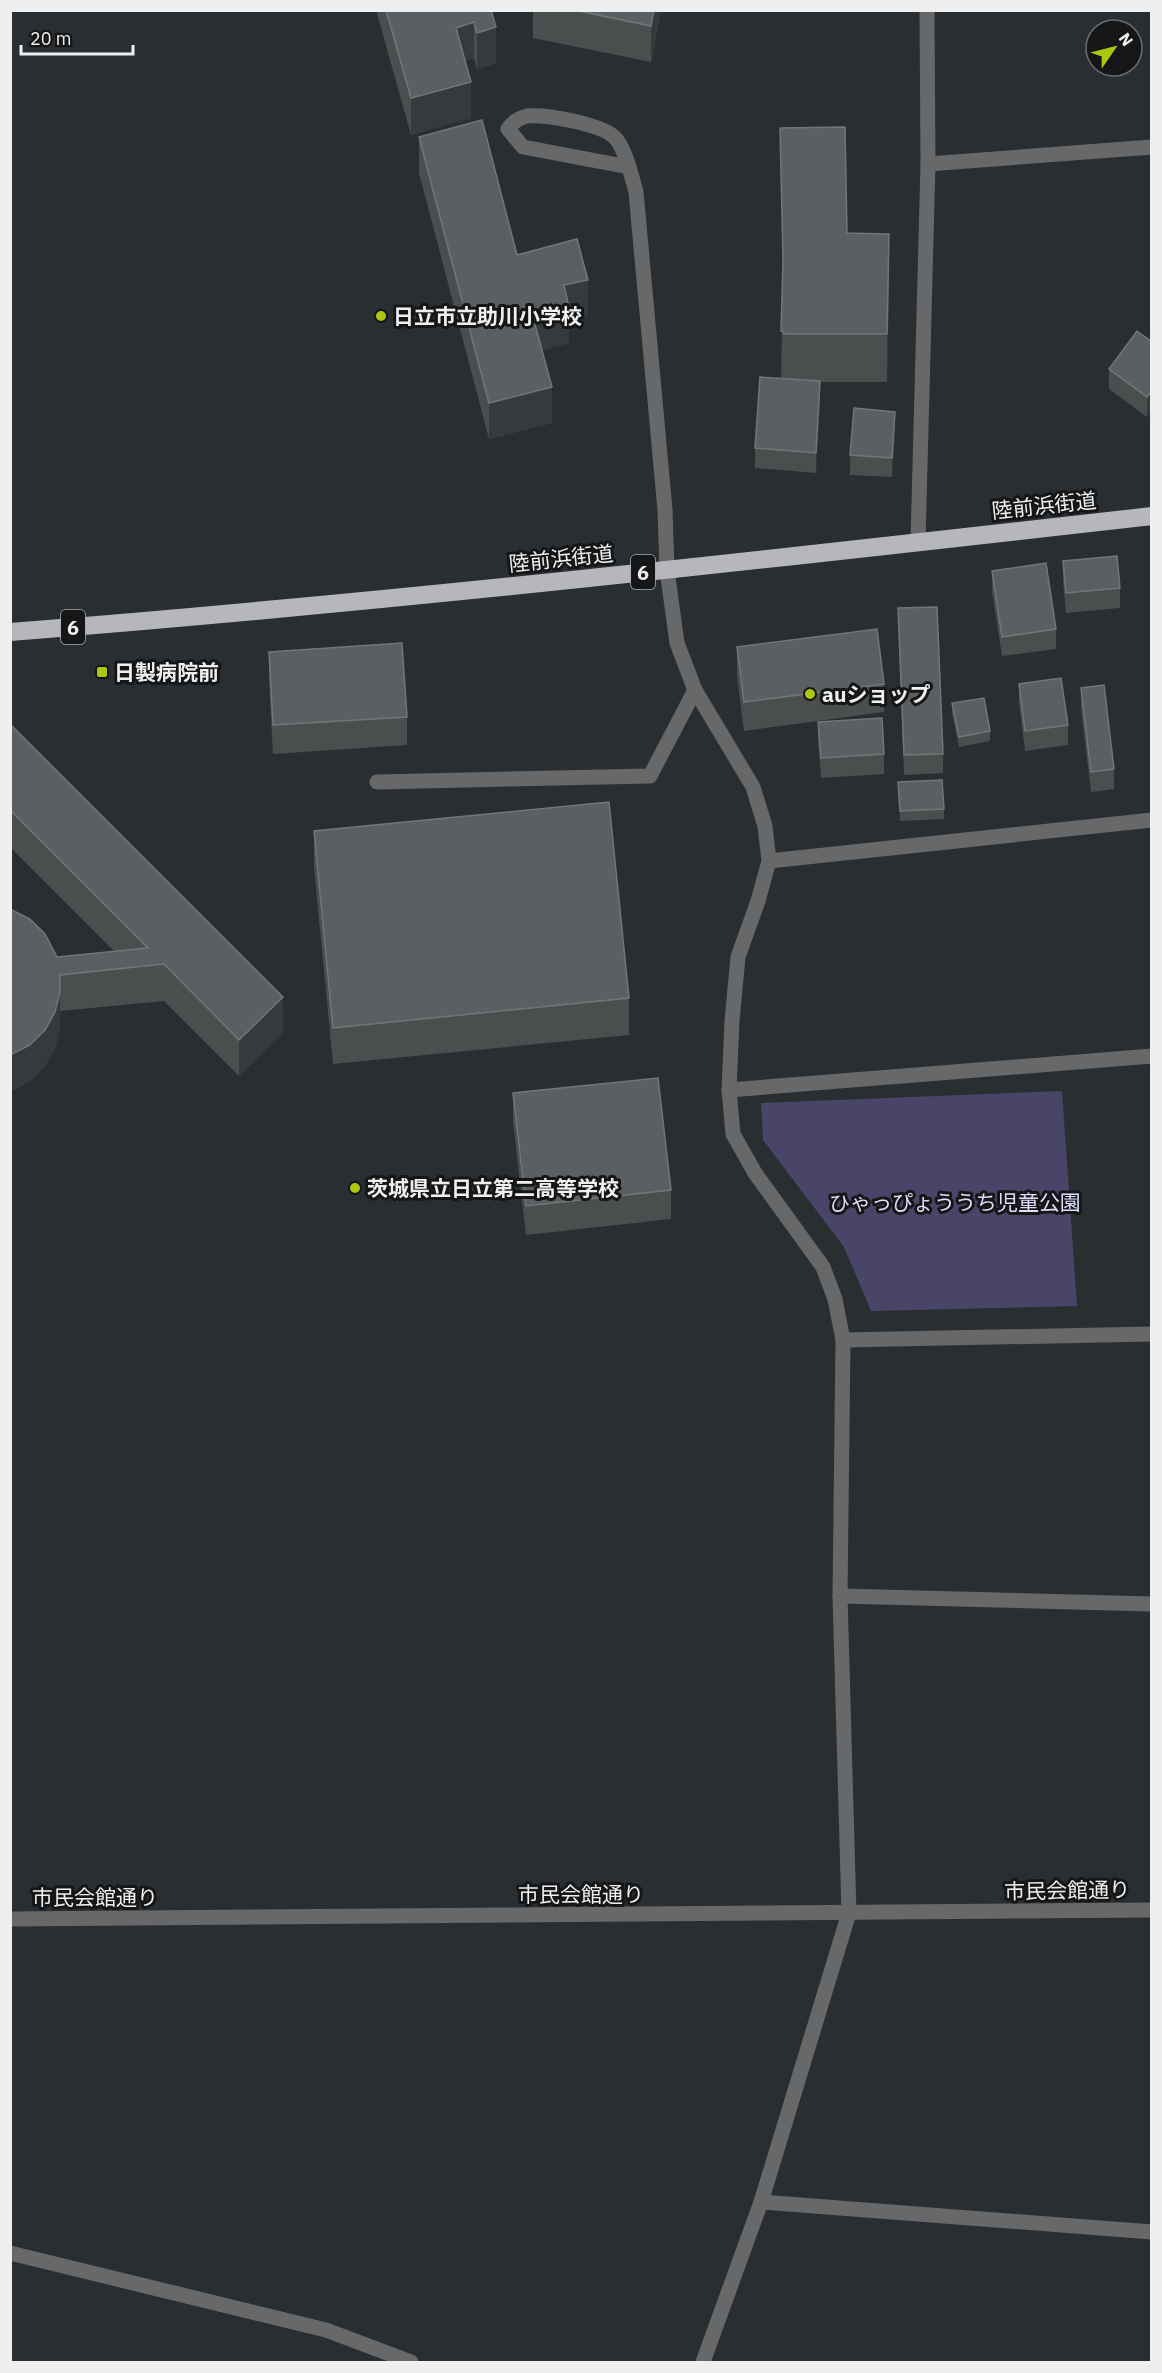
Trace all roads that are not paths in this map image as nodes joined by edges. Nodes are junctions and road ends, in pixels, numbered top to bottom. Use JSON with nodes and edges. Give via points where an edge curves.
{"nodes":[{"id":1,"x":927,"y":10,"type":"edge"},
{"id":2,"x":1152,"y":147,"type":"edge"},
{"id":3,"x":928,"y":164,"type":"junction"},
{"id":4,"x":629,"y":167,"type":"junction"},
{"id":5,"x":1152,"y":516,"type":"edge"},
{"id":6,"x":918,"y":542,"type":"junction"},
{"id":7,"x":667,"y":570,"type":"junction"},
{"id":8,"x":10,"y":632,"type":"edge"},
{"id":9,"x":695,"y":690,"type":"junction"},
{"id":10,"x":377,"y":782,"type":"dead end"},
{"id":11,"x":1152,"y":820,"type":"edge"},
{"id":12,"x":769,"y":861,"type":"junction"},
{"id":13,"x":1152,"y":1056,"type":"edge"},
{"id":14,"x":729,"y":1090,"type":"junction"},
{"id":15,"x":1152,"y":1334,"type":"edge"},
{"id":16,"x":843,"y":1340,"type":"junction"},
{"id":17,"x":840,"y":1596,"type":"junction"},
{"id":18,"x":1152,"y":1604,"type":"edge"},
{"id":19,"x":1152,"y":1910,"type":"edge"},
{"id":20,"x":849,"y":1913,"type":"junction"},
{"id":21,"x":10,"y":1919,"type":"edge"},
{"id":22,"x":761,"y":2202,"type":"junction"},
{"id":23,"x":1152,"y":2232,"type":"edge"},
{"id":24,"x":10,"y":2253,"type":"edge"},
{"id":25,"x":411,"y":2362,"type":"edge"},
{"id":26,"x":703,"y":2362,"type":"edge"}],
"edges":[{"from":1,"to":3,"type":"street"},
{"from":2,"to":3,"type":"street"},
{"from":3,"to":6,"type":"street"},
{"from":4,"to":4,"type":"street","via":[[615,137],[596,126],[526,116],[507,129],[523,147]]},
{"from":4,"to":7,"type":"street","via":[[636,192]]},
{"from":5,"to":6,"type":"highway","name":"陸前浜街道","number":"6"},
{"from":6,"to":7,"type":"highway","name":"陸前浜街道","number":"6"},
{"from":7,"to":8,"type":"highway","name":"陸前浜街道","number":"6"},
{"from":7,"to":9,"type":"street","via":[[677,643]]},
{"from":9,"to":10,"type":"street","via":[[650,776]]},
{"from":9,"to":12,"type":"street","via":[[753,787],[765,826]]},
{"from":11,"to":12,"type":"street"},
{"from":12,"to":14,"type":"street","via":[[738,957]]},
{"from":13,"to":14,"type":"street"},
{"from":14,"to":16,"type":"street","via":[[733,1134],[754,1173],[823,1267],[835,1299]]},
{"from":15,"to":16,"type":"street"},
{"from":16,"to":17,"type":"street"},
{"from":17,"to":18,"type":"street"},
{"from":17,"to":20,"type":"street"},
{"from":19,"to":20,"type":"street","name":"市民会館通り"},
{"from":20,"to":21,"type":"street","name":"市民会館通り"},
{"from":20,"to":22,"type":"street"},
{"from":22,"to":23,"type":"street"},
{"from":22,"to":26,"type":"street"},
{"from":24,"to":25,"type":"street","via":[[326,2330]]}]}
